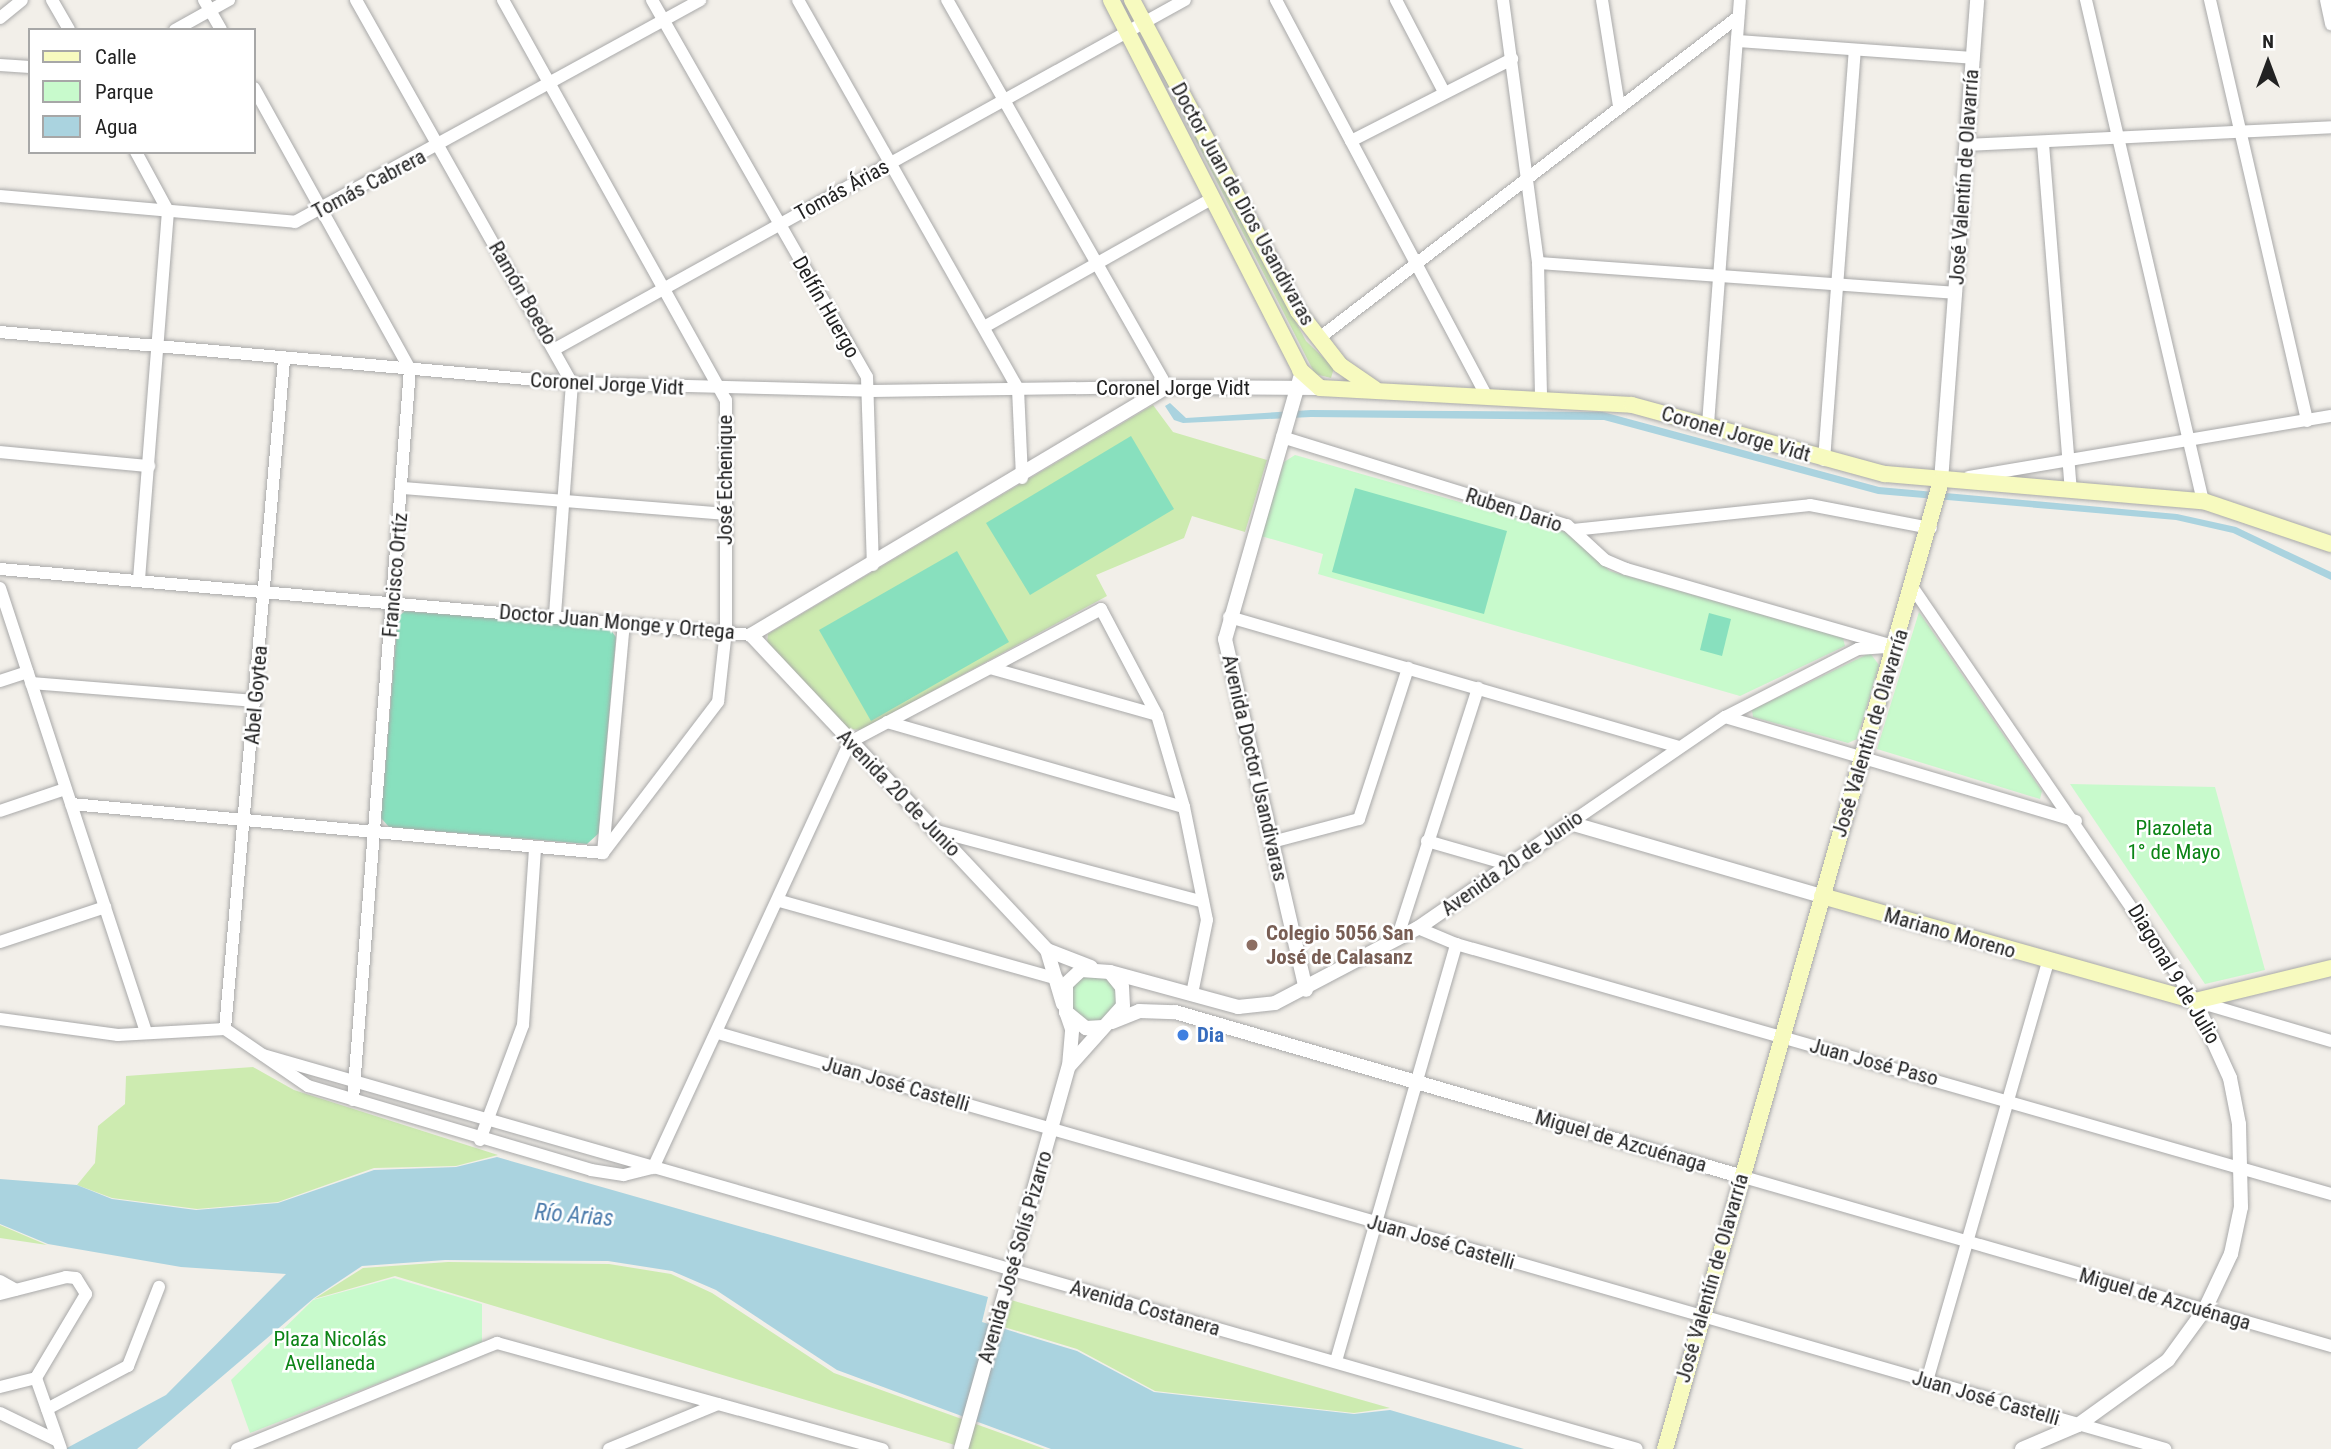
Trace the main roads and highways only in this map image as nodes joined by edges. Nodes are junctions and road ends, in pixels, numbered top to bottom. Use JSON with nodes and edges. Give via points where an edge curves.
{"nodes":[{"id":1,"x":1111,"y":0,"type":"edge"},
{"id":2,"x":1132,"y":0,"type":"edge"},
{"id":3,"x":1318,"y":339,"type":"junction"},
{"id":4,"x":1339,"y":363,"type":"junction"},
{"id":5,"x":1299,"y":365,"type":"junction"},
{"id":6,"x":1323,"y":388,"type":"junction"},
{"id":7,"x":1377,"y":389,"type":"junction"},
{"id":8,"x":1941,"y":485,"type":"junction"},
{"id":9,"x":2331,"y":544,"type":"edge"},
{"id":10,"x":1822,"y":896,"type":"junction"},
{"id":11,"x":2331,"y":968,"type":"edge"},
{"id":12,"x":1665,"y":1449,"type":"edge"}],
"edges":[{"from":1,"to":5,"type":"main road","name":"Doctor Juan de Dios Usandivaras"},
{"from":2,"to":3,"type":"main road","name":"Doctor Juan de Dios Usandivaras"},
{"from":3,"to":4,"type":"main road","name":"Doctor Juan de Dios Usandivaras"},
{"from":3,"to":5,"type":"main road"},
{"from":4,"to":6,"type":"main road","via":[[1337,380]]},
{"from":4,"to":7,"type":"main road","name":"Doctor Juan de Dios Usandivaras"},
{"from":5,"to":6,"type":"main road"},
{"from":6,"to":7,"type":"main road","name":"Coronel Jorge Vidt"},
{"from":7,"to":8,"type":"main road","name":"Coronel Jorge Vidt","via":[[1632,405],[1824,460]]},
{"from":8,"to":9,"type":"main road","name":"Coronel Jorge Vidt","via":[[2203,501]]},
{"from":8,"to":10,"type":"main road","name":"José Valentín de Olavarría"},
{"from":10,"to":11,"type":"main road","name":"Mariano Moreno","via":[[2195,1001]]},
{"from":10,"to":12,"type":"main road","name":"José Valentín de Olavarría"}]}
